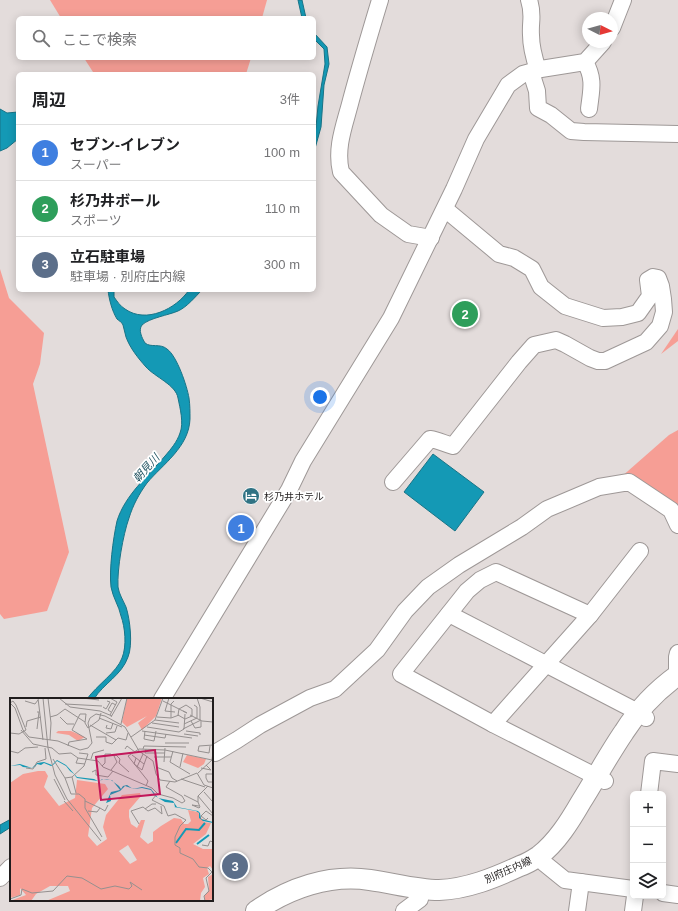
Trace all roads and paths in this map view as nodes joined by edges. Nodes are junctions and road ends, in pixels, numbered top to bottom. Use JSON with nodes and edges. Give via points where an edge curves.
{"nodes":[{"id":1,"x":380,"y":0,"type":"edge"},
{"id":2,"x":529,"y":0,"type":"edge"},
{"id":3,"x":623,"y":0,"type":"edge"},
{"id":4,"x":618,"y":13,"type":"edge"},
{"id":5,"x":598,"y":48,"type":"edge"},
{"id":6,"x":585,"y":62,"type":"junction"},
{"id":7,"x":534,"y":71,"type":"junction"},
{"id":8,"x":589,"y":109,"type":"dead end"},
{"id":9,"x":678,"y":134,"type":"edge"},
{"id":10,"x":445,"y":209,"type":"junction"},
{"id":11,"x":430,"y":238,"type":"junction"},
{"id":12,"x":393,"y":482,"type":"dead end"},
{"id":13,"x":678,"y":525,"type":"edge"},
{"id":14,"x":640,"y":551,"type":"dead end"},
{"id":15,"x":449,"y":614,"type":"junction"},
{"id":16,"x":590,"y":615,"type":"junction"},
{"id":17,"x":678,"y":652,"type":"edge"},
{"id":18,"x":547,"y":664,"type":"junction"},
{"id":19,"x":678,"y":679,"type":"edge"},
{"id":20,"x":163,"y":698,"type":"edge"},
{"id":21,"x":642,"y":715,"type":"junction"},
{"id":22,"x":493,"y":724,"type":"junction"},
{"id":23,"x":213,"y":752,"type":"edge"},
{"id":24,"x":678,"y":764,"type":"edge"},
{"id":25,"x":601,"y":779,"type":"junction"},
{"id":26,"x":649,"y":791,"type":"edge"},
{"id":27,"x":544,"y":864,"type":"junction"},
{"id":28,"x":581,"y":882,"type":"junction"},
{"id":29,"x":630,"y":889,"type":"edge"},
{"id":30,"x":666,"y":893,"type":"edge"},
{"id":31,"x":678,"y":895,"type":"edge"},
{"id":32,"x":420,"y":899,"type":"junction"},
{"id":33,"x":635,"y":899,"type":"edge"},
{"id":34,"x":256,"y":911,"type":"edge"},
{"id":35,"x":273,"y":911,"type":"edge"},
{"id":36,"x":404,"y":911,"type":"edge"},
{"id":37,"x":577,"y":911,"type":"edge"},
{"id":38,"x":633,"y":911,"type":"edge"}],
"edges":[{"from":1,"to":11,"type":"street","via":[[339,144],[339,165],[341,172],[381,215],[408,234]]},
{"from":2,"to":7,"type":"street","via":[[533,11],[531,34]]},
{"from":3,"to":4,"type":"street"},
{"from":5,"to":6,"type":"street"},
{"from":6,"to":7,"type":"street"},
{"from":6,"to":8,"type":"street","via":[[591,72]]},
{"from":7,"to":9,"type":"street","via":[[538,108],[571,130]]},
{"from":7,"to":10,"type":"street","via":[[523,74],[508,85],[476,139]]},
{"from":10,"to":11,"type":"street"},
{"from":10,"to":12,"type":"street","via":[[499,254],[514,258],[532,269],[542,287],[565,306],[603,318],[638,313],[650,296],[648,280],[653,277],[658,278],[661,286],[664,312],[660,326],[646,342],[605,361],[590,358],[556,340],[534,345],[453,446],[430,439]]},
{"from":11,"to":20,"type":"street","via":[[400,302],[379,339],[303,461],[289,490]]},
{"from":13,"to":23,"type":"street","via":[[671,510],[628,482],[599,487],[547,509],[428,587],[405,611],[377,650],[335,689],[310,698]]},
{"from":14,"to":16,"type":"street"},
{"from":15,"to":16,"type":"street","via":[[467,591],[480,580],[496,572]]},
{"from":15,"to":18,"type":"street"},
{"from":15,"to":22,"type":"street","via":[[401,674]]},
{"from":16,"to":18,"type":"street"},
{"from":17,"to":19,"type":"street"},
{"from":18,"to":21,"type":"street"},
{"from":18,"to":22,"type":"street"},
{"from":19,"to":21,"type":"main road","name":"別府庄内線","via":[[663,701]]},
{"from":21,"to":25,"type":"main road","name":"別府庄内線","via":[[632,736]]},
{"from":22,"to":25,"type":"street"},
{"from":24,"to":26,"type":"street","via":[[653,761]]},
{"from":25,"to":27,"type":"main road","name":"別府庄内線","via":[[568,839]]},
{"from":25,"to":34,"type":"main road","name":"別府庄内線","via":[[570,821],[538,857],[486,881],[438,890],[369,880],[330,880],[296,889]]},
{"from":27,"to":28,"type":"street","via":[[565,880]]},
{"from":27,"to":32,"type":"main road","name":"別府庄内線","via":[[485,892],[459,899]]},
{"from":28,"to":29,"type":"street"},
{"from":28,"to":37,"type":"street"},
{"from":30,"to":31,"type":"street"},
{"from":32,"to":35,"type":"main road","name":"別府庄内線","via":[[369,889],[347,888],[306,895]]},
{"from":32,"to":36,"type":"street"},
{"from":33,"to":38,"type":"street"}]}
